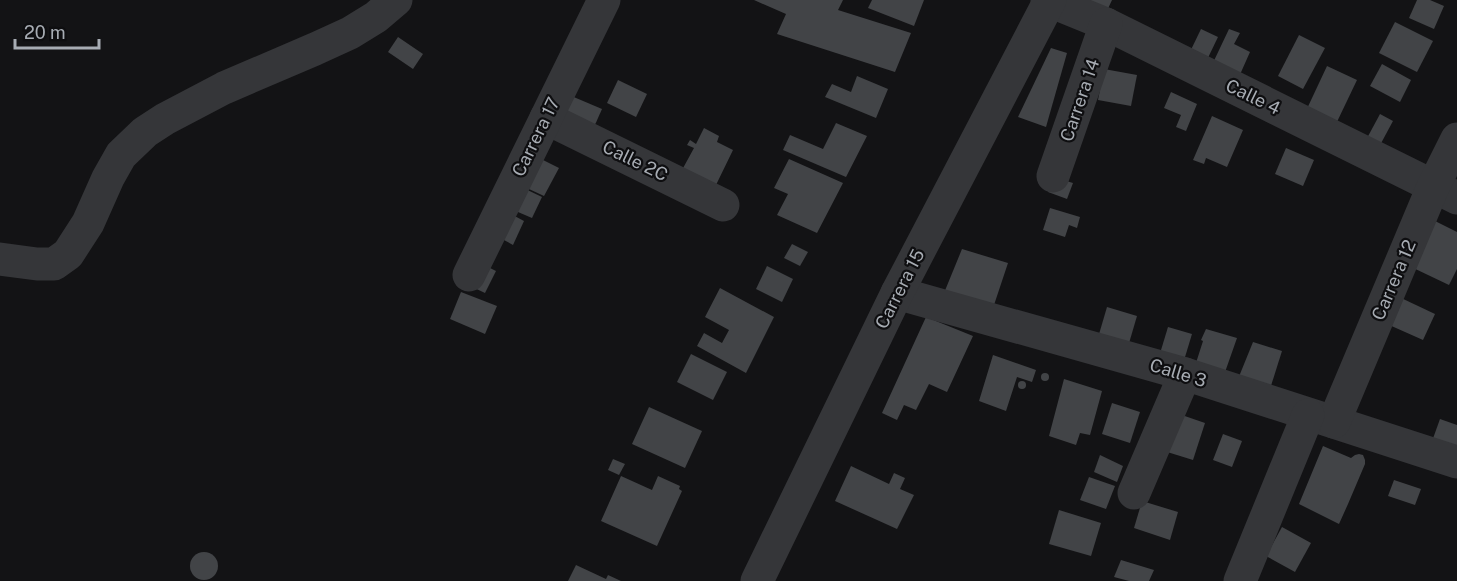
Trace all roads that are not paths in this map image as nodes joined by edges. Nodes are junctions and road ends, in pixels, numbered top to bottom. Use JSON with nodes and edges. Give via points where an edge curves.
{"nodes":[{"id":1,"x":396,"y":0,"type":"edge"},
{"id":2,"x":604,"y":0,"type":"edge"},
{"id":3,"x":1049,"y":0,"type":"edge"},
{"id":4,"x":1106,"y":24,"type":"junction"},
{"id":5,"x":546,"y":118,"type":"junction"},
{"id":6,"x":1457,"y":139,"type":"edge"},
{"id":7,"x":1053,"y":176,"type":"dead end"},
{"id":8,"x":1445,"y":193,"type":"edge"},
{"id":9,"x":723,"y":205,"type":"dead end"},
{"id":10,"x":0,"y":259,"type":"edge"},
{"id":11,"x":469,"y":275,"type":"dead end"},
{"id":12,"x":897,"y":294,"type":"junction"},
{"id":13,"x":1185,"y":374,"type":"junction"},
{"id":14,"x":1321,"y":418,"type":"junction"},
{"id":15,"x":1457,"y":462,"type":"edge"},
{"id":16,"x":1134,"y":493,"type":"dead end"},
{"id":17,"x":757,"y":581,"type":"edge"},
{"id":18,"x":1240,"y":581,"type":"edge"}],
"edges":[{"from":1,"to":10,"type":"street","via":[[350,33],[225,88],[145,132],[121,154],[88,223],[68,254],[54,264]]},
{"from":2,"to":5,"type":"street","name":"Carrera 17"},
{"from":3,"to":4,"type":"street","name":"Calle 4"},
{"from":3,"to":12,"type":"street","name":"Carrera 15"},
{"from":4,"to":7,"type":"street","name":"Carrera 14"},
{"from":4,"to":8,"type":"street","name":"Calle 4"},
{"from":5,"to":9,"type":"street","name":"Calle 2C"},
{"from":5,"to":11,"type":"street","name":"Carrera 17"},
{"from":6,"to":8,"type":"street","name":"Carrera 12"},
{"from":8,"to":14,"type":"street","name":"Carrera 12"},
{"from":12,"to":13,"type":"street","name":"Calle 3"},
{"from":12,"to":17,"type":"street","name":"Carrera 15"},
{"from":13,"to":14,"type":"street","name":"Calle 3"},
{"from":13,"to":16,"type":"street"},
{"from":14,"to":15,"type":"street","name":"Calle 3"},
{"from":14,"to":18,"type":"street","name":"Carrera 12"}]}
